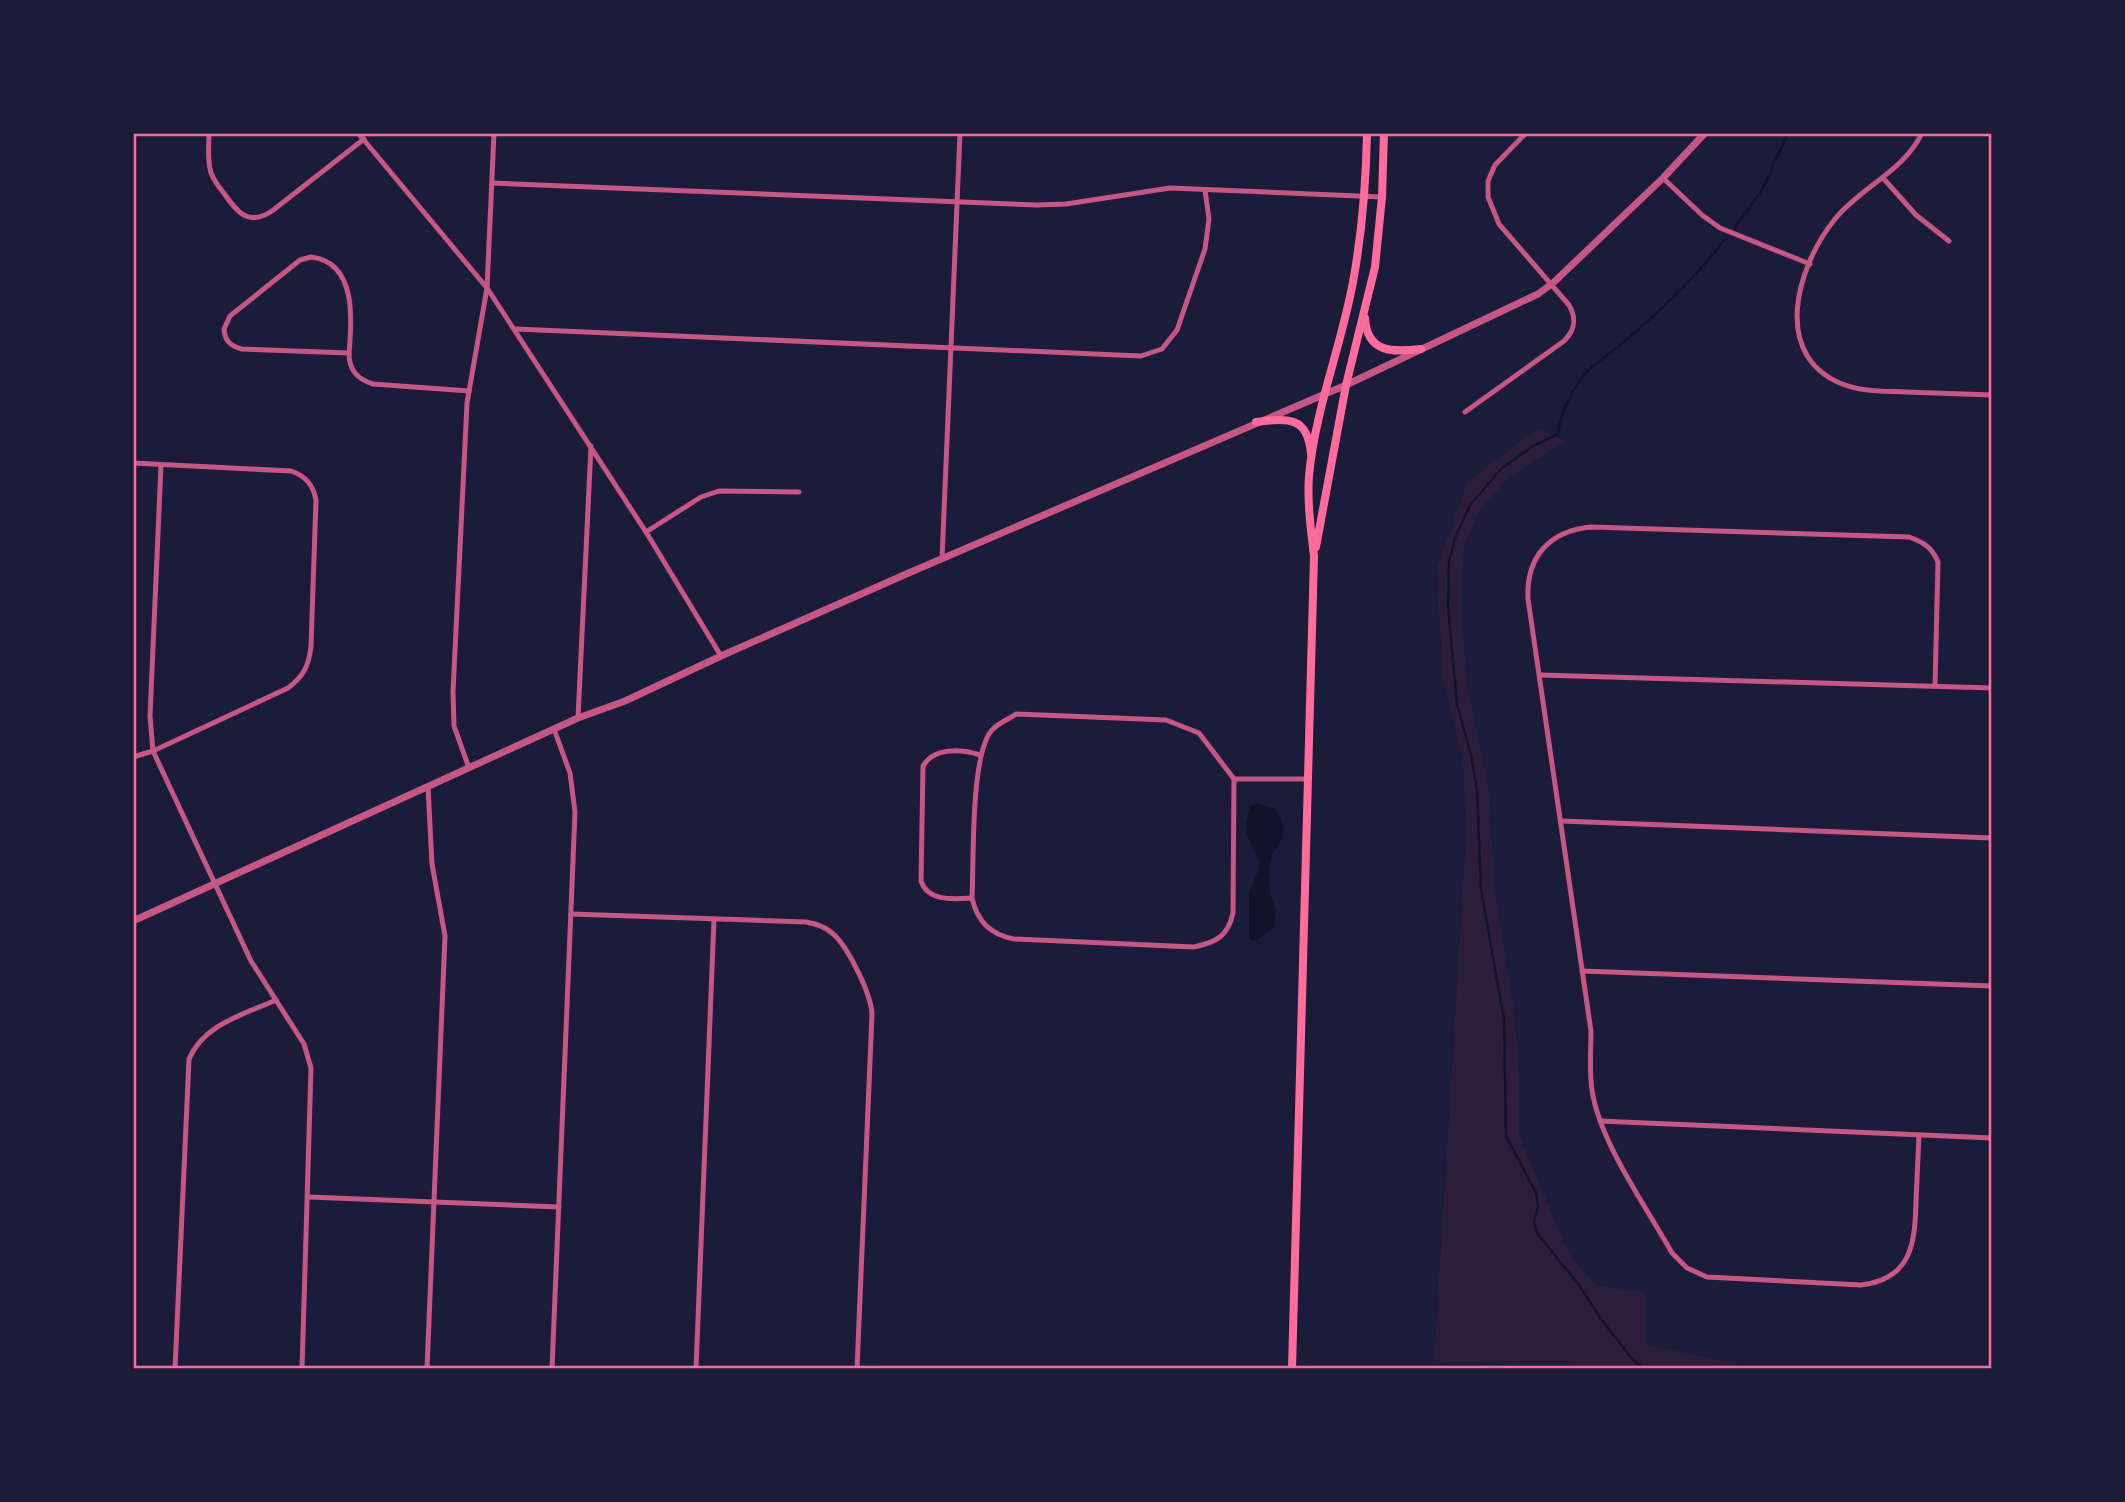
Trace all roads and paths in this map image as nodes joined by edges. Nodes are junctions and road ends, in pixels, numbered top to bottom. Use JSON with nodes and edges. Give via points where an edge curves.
{"nodes":[{"id":1,"x":209,"y":133,"type":"edge"},
{"id":2,"x":358,"y":133,"type":"edge"},
{"id":3,"x":494,"y":133,"type":"edge"},
{"id":4,"x":960,"y":133,"type":"edge"},
{"id":5,"x":1367,"y":133,"type":"edge"},
{"id":6,"x":1384,"y":133,"type":"edge"},
{"id":7,"x":1526,"y":133,"type":"edge"},
{"id":8,"x":1705,"y":133,"type":"edge"},
{"id":9,"x":1922,"y":133,"type":"edge"},
{"id":10,"x":363,"y":139,"type":"junction"},
{"id":11,"x":1883,"y":177,"type":"junction"},
{"id":12,"x":1663,"y":178,"type":"junction"},
{"id":13,"x":492,"y":183,"type":"junction"},
{"id":14,"x":1205,"y":190,"type":"junction"},
{"id":15,"x":1365,"y":196,"type":"junction"},
{"id":16,"x":1382,"y":197,"type":"junction"},
{"id":17,"x":957,"y":202,"type":"junction"},
{"id":18,"x":1949,"y":241,"type":"dead end"},
{"id":19,"x":1810,"y":264,"type":"junction"},
{"id":20,"x":1553,"y":283,"type":"junction"},
{"id":21,"x":487,"y":288,"type":"junction"},
{"id":22,"x":1364,"y":309,"type":"junction"},
{"id":23,"x":516,"y":329,"type":"junction"},
{"id":24,"x":949,"y":348,"type":"junction"},
{"id":25,"x":1422,"y":349,"type":"junction"},
{"id":26,"x":349,"y":354,"type":"junction"},
{"id":27,"x":1346,"y":385,"type":"junction"},
{"id":28,"x":469,"y":391,"type":"junction"},
{"id":29,"x":1325,"y":393,"type":"junction"},
{"id":30,"x":1992,"y":394,"type":"edge"},
{"id":31,"x":1465,"y":412,"type":"dead end"},
{"id":32,"x":1256,"y":422,"type":"junction"},
{"id":33,"x":591,"y":446,"type":"junction"},
{"id":34,"x":133,"y":463,"type":"edge"},
{"id":35,"x":161,"y":465,"type":"junction"},
{"id":36,"x":1311,"y":465,"type":"junction"},
{"id":37,"x":799,"y":492,"type":"dead end"},
{"id":38,"x":646,"y":532,"type":"junction"},
{"id":39,"x":1314,"y":556,"type":"junction"},
{"id":40,"x":942,"y":559,"type":"junction"},
{"id":41,"x":721,"y":656,"type":"junction"},
{"id":42,"x":1540,"y":674,"type":"junction"},
{"id":43,"x":1935,"y":686,"type":"junction"},
{"id":44,"x":1992,"y":688,"type":"edge"},
{"id":45,"x":578,"y":718,"type":"junction"},
{"id":46,"x":554,"y":729,"type":"junction"},
{"id":47,"x":153,"y":751,"type":"junction"},
{"id":48,"x":980,"y":755,"type":"junction"},
{"id":49,"x":133,"y":757,"type":"edge"},
{"id":50,"x":470,"y":768,"type":"junction"},
{"id":51,"x":1234,"y":779,"type":"junction"},
{"id":52,"x":1307,"y":779,"type":"junction"},
{"id":53,"x":428,"y":786,"type":"junction"},
{"id":54,"x":1562,"y":821,"type":"junction"},
{"id":55,"x":1992,"y":838,"type":"edge"},
{"id":56,"x":215,"y":883,"type":"junction"},
{"id":57,"x":972,"y":898,"type":"junction"},
{"id":58,"x":570,"y":914,"type":"junction"},
{"id":59,"x":715,"y":919,"type":"junction"},
{"id":60,"x":133,"y":921,"type":"edge"},
{"id":61,"x":1582,"y":971,"type":"junction"},
{"id":62,"x":1992,"y":986,"type":"edge"},
{"id":63,"x":276,"y":1000,"type":"junction"},
{"id":64,"x":1600,"y":1121,"type":"junction"},
{"id":65,"x":1919,"y":1135,"type":"junction"},
{"id":66,"x":1992,"y":1138,"type":"edge"},
{"id":67,"x":309,"y":1197,"type":"junction"},
{"id":68,"x":434,"y":1202,"type":"junction"},
{"id":69,"x":559,"y":1207,"type":"junction"},
{"id":70,"x":175,"y":1369,"type":"edge"},
{"id":71,"x":302,"y":1369,"type":"edge"},
{"id":72,"x":427,"y":1369,"type":"edge"},
{"id":73,"x":552,"y":1369,"type":"edge"},
{"id":74,"x":696,"y":1369,"type":"edge"},
{"id":75,"x":857,"y":1369,"type":"edge"},
{"id":76,"x":1292,"y":1369,"type":"edge"}],
"edges":[{"from":1,"to":10,"type":"street","via":[[210,170],[215,181],[240,213],[256,218],[272,211]]},
{"from":2,"to":10,"type":"street"},
{"from":3,"to":13,"type":"street"},
{"from":4,"to":17,"type":"street"},
{"from":5,"to":15,"type":"main road"},
{"from":6,"to":16,"type":"main road"},
{"from":7,"to":20,"type":"street","via":[[1495,165],[1488,197],[1499,224]]},
{"from":8,"to":12,"type":"street"},
{"from":9,"to":11,"type":"street","via":[[1907,156]]},
{"from":10,"to":21,"type":"street"},
{"from":11,"to":18,"type":"street","via":[[1916,215]]},
{"from":11,"to":19,"type":"street","via":[[1836,218]]},
{"from":12,"to":19,"type":"street","via":[[1720,228]]},
{"from":12,"to":20,"type":"street"},
{"from":13,"to":17,"type":"street"},
{"from":13,"to":21,"type":"street"},
{"from":14,"to":15,"type":"street"},
{"from":14,"to":17,"type":"street","via":[[1170,188],[1066,204]]},
{"from":14,"to":24,"type":"street","via":[[1209,219],[1205,249],[1177,330],[1162,349],[1141,356]]},
{"from":15,"to":16,"type":"street"},
{"from":15,"to":29,"type":"main road","via":[[1353,285]]},
{"from":16,"to":22,"type":"main road","via":[[1375,267]]},
{"from":17,"to":24,"type":"street"},
{"from":19,"to":30,"type":"street","via":[[1796,321],[1806,353],[1828,376],[1861,389]]},
{"from":20,"to":25,"type":"street","via":[[1538,295]]},
{"from":20,"to":31,"type":"street","via":[[1573,314],[1572,332]]},
{"from":21,"to":23,"type":"street"},
{"from":21,"to":28,"type":"street"},
{"from":22,"to":25,"type":"main road","via":[[1367,333],[1376,344],[1397,352]]},
{"from":22,"to":27,"type":"main road"},
{"from":23,"to":24,"type":"street"},
{"from":23,"to":33,"type":"street"},
{"from":24,"to":40,"type":"street"},
{"from":25,"to":27,"type":"street"},
{"from":26,"to":26,"type":"street","via":[[242,349],[228,342],[224,329],[230,316],[300,260],[317,258],[338,272],[349,296]]},
{"from":26,"to":28,"type":"street","via":[[352,371],[373,384]]},
{"from":27,"to":29,"type":"street"},
{"from":27,"to":39,"type":"main road"},
{"from":28,"to":50,"type":"street","via":[[453,701],[454,726]]},
{"from":29,"to":32,"type":"street"},
{"from":29,"to":36,"type":"main road"},
{"from":32,"to":36,"type":"main road","via":[[1298,423],[1308,437]]},
{"from":32,"to":40,"type":"street"},
{"from":33,"to":38,"type":"street"},
{"from":33,"to":45,"type":"street"},
{"from":34,"to":35,"type":"street"},
{"from":35,"to":47,"type":"street","via":[[150,716]]},
{"from":35,"to":47,"type":"street","via":[[282,470],[299,474],[312,485],[316,500],[312,646],[303,674],[288,688]]},
{"from":36,"to":39,"type":"main road"},
{"from":37,"to":38,"type":"street","via":[[719,491],[701,497]]},
{"from":38,"to":41,"type":"street"},
{"from":39,"to":52,"type":"main road"},
{"from":40,"to":41,"type":"street"},
{"from":41,"to":45,"type":"street"},
{"from":42,"to":43,"type":"street"},
{"from":42,"to":43,"type":"street","via":[[1528,599],[1533,562],[1545,547],[1569,531],[1591,527],[1899,537],[1921,542],[1938,562]]},
{"from":42,"to":54,"type":"street"},
{"from":43,"to":44,"type":"street"},
{"from":45,"to":46,"type":"street"},
{"from":46,"to":50,"type":"street"},
{"from":46,"to":58,"type":"street","via":[[574,794]]},
{"from":47,"to":49,"type":"street"},
{"from":47,"to":56,"type":"street"},
{"from":48,"to":51,"type":"street","via":[[993,729],[1016,715],[1166,720],[1199,733]]},
{"from":48,"to":57,"type":"street"},
{"from":48,"to":57,"type":"street","via":[[957,751],[933,754],[923,766],[923,889],[955,899]]},
{"from":50,"to":53,"type":"street"},
{"from":51,"to":52,"type":"street"},
{"from":51,"to":57,"type":"street","via":[[1233,913],[1230,927],[1210,944],[1181,947],[1002,937],[981,920]]},
{"from":52,"to":76,"type":"main road"},
{"from":53,"to":56,"type":"street"},
{"from":53,"to":68,"type":"street","via":[[432,864],[445,936]]},
{"from":54,"to":55,"type":"street"},
{"from":54,"to":61,"type":"street"},
{"from":56,"to":60,"type":"street"},
{"from":56,"to":63,"type":"street","via":[[251,961]]},
{"from":58,"to":59,"type":"street"},
{"from":58,"to":69,"type":"street"},
{"from":59,"to":74,"type":"street"},
{"from":59,"to":75,"type":"street","via":[[823,926],[842,944],[869,998],[872,1014]]},
{"from":61,"to":62,"type":"street"},
{"from":61,"to":64,"type":"street","via":[[1591,1031],[1592,1090]]},
{"from":63,"to":67,"type":"street","via":[[304,1044],[311,1068]]},
{"from":63,"to":70,"type":"street","via":[[213,1028],[194,1046],[189,1059]]},
{"from":64,"to":65,"type":"street"},
{"from":64,"to":65,"type":"street","via":[[1672,1253],[1696,1273],[1720,1279],[1861,1285],[1892,1275],[1910,1255],[1913,1242]]},
{"from":65,"to":66,"type":"street"},
{"from":67,"to":68,"type":"street"},
{"from":67,"to":71,"type":"street"},
{"from":68,"to":69,"type":"street"},
{"from":68,"to":72,"type":"street"},
{"from":69,"to":73,"type":"street"}]}
